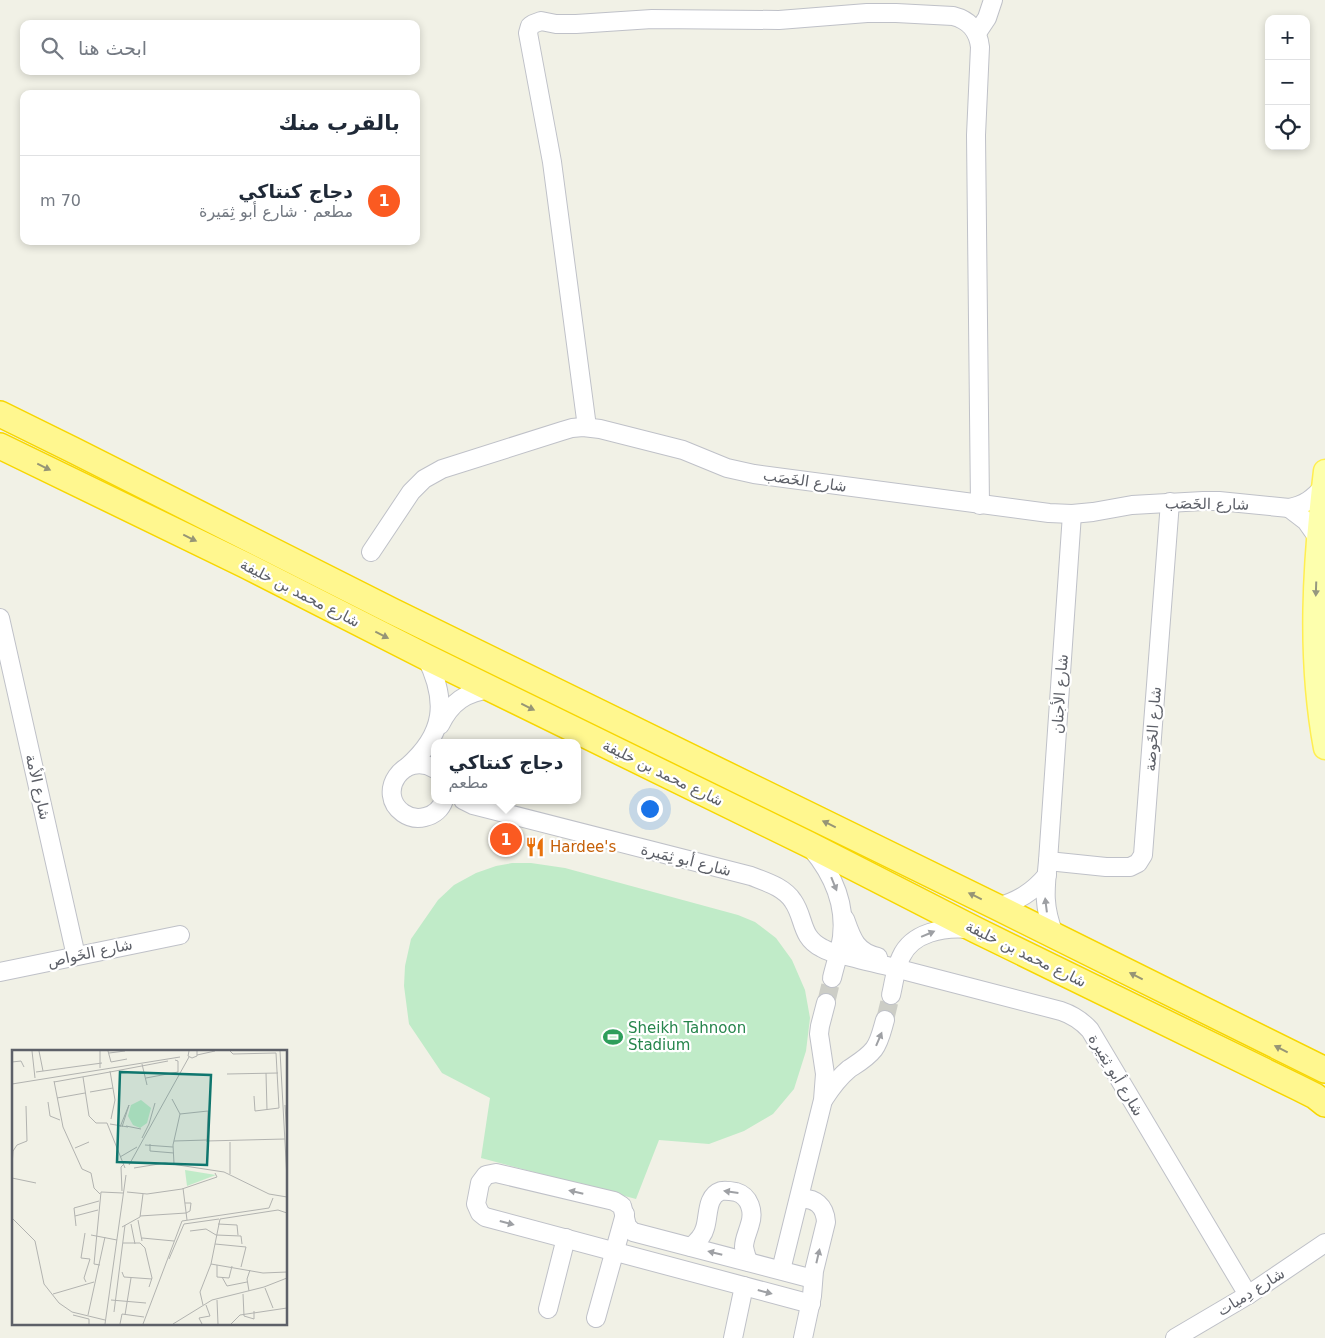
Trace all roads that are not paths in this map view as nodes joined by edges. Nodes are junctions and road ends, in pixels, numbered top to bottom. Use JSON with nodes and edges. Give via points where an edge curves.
{"nodes":[{"id":1,"x":993,"y":0,"type":"edge"},
{"id":2,"x":977,"y":33,"type":"junction"},
{"id":3,"x":0,"y":414,"type":"edge"},
{"id":4,"x":587,"y":427,"type":"junction"},
{"id":5,"x":0,"y":446,"type":"edge"},
{"id":6,"x":1324,"y":479,"type":"edge"},
{"id":7,"x":1170,"y":502,"type":"junction"},
{"id":8,"x":980,"y":505,"type":"junction"},
{"id":9,"x":1289,"y":508,"type":"junction"},
{"id":10,"x":1072,"y":514,"type":"junction"},
{"id":11,"x":1318,"y":538,"type":"junction"},
{"id":12,"x":371,"y":552,"type":"dead end"},
{"id":13,"x":0,"y":618,"type":"edge"},
{"id":14,"x":426,"y":658,"type":"junction"},
{"id":15,"x":491,"y":689,"type":"junction"},
{"id":16,"x":437,"y":732,"type":"edge"},
{"id":17,"x":431,"y":740,"type":"edge"},
{"id":18,"x":1325,"y":748,"type":"edge"},
{"id":19,"x":407,"y":767,"type":"junction"},
{"id":20,"x":431,"y":767,"type":"edge"},
{"id":21,"x":464,"y":804,"type":"edge"},
{"id":22,"x":472,"y":804,"type":"edge"},
{"id":23,"x":440,"y":806,"type":"edge"},
{"id":24,"x":808,"y":844,"type":"junction"},
{"id":25,"x":1048,"y":868,"type":"junction"},
{"id":26,"x":997,"y":906,"type":"junction"},
{"id":27,"x":841,"y":909,"type":"junction"},
{"id":28,"x":976,"y":930,"type":"junction"},
{"id":29,"x":1054,"y":934,"type":"junction"},
{"id":30,"x":180,"y":935,"type":"dead end"},
{"id":31,"x":906,"y":949,"type":"junction"},
{"id":32,"x":838,"y":954,"type":"junction"},
{"id":33,"x":76,"y":956,"type":"junction"},
{"id":34,"x":897,"y":968,"type":"junction"},
{"id":35,"x":0,"y":972,"type":"edge"},
{"id":36,"x":832,"y":978,"type":"tunnel mouth"},
{"id":37,"x":891,"y":995,"type":"tunnel mouth"},
{"id":38,"x":826,"y":1003,"type":"tunnel mouth"},
{"id":39,"x":885,"y":1020,"type":"tunnel mouth"},
{"id":40,"x":822,"y":1049,"type":"junction"},
{"id":41,"x":862,"y":1061,"type":"junction"},
{"id":42,"x":1324,"y":1069,"type":"edge"},
{"id":43,"x":823,"y":1100,"type":"junction"},
{"id":44,"x":1325,"y":1104,"type":"edge"},
{"id":45,"x":799,"y":1198,"type":"junction"},
{"id":46,"x":625,"y":1213,"type":"junction"},
{"id":47,"x":566,"y":1238,"type":"junction"},
{"id":48,"x":1325,"y":1243,"type":"edge"},
{"id":49,"x":691,"y":1247,"type":"junction"},
{"id":50,"x":615,"y":1251,"type":"junction"},
{"id":51,"x":749,"y":1262,"type":"junction"},
{"id":52,"x":781,"y":1270,"type":"junction"},
{"id":53,"x":813,"y":1279,"type":"junction"},
{"id":54,"x":744,"y":1286,"type":"junction"},
{"id":55,"x":1248,"y":1295,"type":"junction"},
{"id":56,"x":811,"y":1304,"type":"junction"},
{"id":57,"x":548,"y":1309,"type":"dead end"},
{"id":58,"x":596,"y":1318,"type":"dead end"},
{"id":59,"x":733,"y":1338,"type":"edge"},
{"id":60,"x":803,"y":1338,"type":"edge"},
{"id":61,"x":1175,"y":1338,"type":"edge"}],
"edges":[{"from":1,"to":2,"type":"street"},
{"from":2,"to":4,"type":"street","via":[[967,22],[953,16],[896,12],[780,20],[652,19],[576,24],[541,21],[530,26],[529,36],[552,162]]},
{"from":2,"to":8,"type":"street","via":[[980,47],[976,145]]},
{"from":26,"to":3,"type":"highway","name":"شارع محمد بن خليفة","one_way":true,"via":[[392,611]]},
{"from":4,"to":8,"type":"street","name":"شارع الخَصَب","via":[[683,450],[727,468],[754,474]]},
{"from":4,"to":12,"type":"street","name":"شارع الخَصَب","via":[[572,428],[442,469],[424,479],[411,492]]},
{"from":5,"to":14,"type":"highway","name":"شارع محمد بن خليفة","one_way":true,"via":[[245,565]]},
{"from":6,"to":9,"type":"street","name":"شارع الخَصَب","via":[[1309,502]]},
{"from":6,"to":11,"type":"main road"},
{"from":7,"to":9,"type":"street","name":"شارع الخَصَب","via":[[1219,501]]},
{"from":7,"to":10,"type":"street","name":"شارع الخَصَب"},
{"from":7,"to":25,"type":"street","name":"شارع الخَوضة","via":[[1143,855],[1130,867]]},
{"from":8,"to":10,"type":"street","name":"شارع الخَصَب"},
{"from":9,"to":11,"type":"street","via":[[1306,520]]},
{"from":10,"to":25,"type":"street","name":"شارع الأجنان"},
{"from":11,"to":18,"type":"main road","one_way":true,"via":[[1314,621]]},
{"from":13,"to":33,"type":"street","name":"شارع الأمة"},
{"from":14,"to":15,"type":"highway","name":"شارع محمد بن خليفة"},
{"from":14,"to":16,"type":"street","via":[[439,693]]},
{"from":15,"to":16,"type":"street","name":"شارع أبو ثِمَيرة","via":[[472,692],[461,698],[444,716]]},
{"from":15,"to":24,"type":"highway","name":"شارع محمد بن خليفة","one_way":true},
{"from":17,"to":19,"type":"street","name":"شارع أبو ثِمَيرة"},
{"from":19,"to":20,"type":"street","via":[[420,764]]},
{"from":19,"to":23,"type":"street","name":"شارع أبو ثِمَيرة","via":[[401,770],[393,784],[396,806],[413,818],[429,817]]},
{"from":21,"to":23,"type":"street","name":"شارع أبو ثِمَيرة"},
{"from":22,"to":32,"type":"street","name":"شارع أبو ثِمَيرة","via":[[764,881],[787,893],[806,934],[814,943]]},
{"from":24,"to":27,"type":"street","one_way":true,"via":[[829,872]]},
{"from":24,"to":28,"type":"highway","name":"شارع محمد بن خليفة"},
{"from":25,"to":26,"type":"street","via":[[1035,888],[1020,899]]},
{"from":29,"to":25,"type":"street","name":"شارع الأجنان","one_way":true,"via":[[1046,906]]},
{"from":26,"to":29,"type":"highway","name":"شارع محمد بن خليفة"},
{"from":27,"to":31,"type":"street","via":[[851,936],[869,955],[881,958],[894,956]]},
{"from":27,"to":32,"type":"street","via":[[842,938]]},
{"from":31,"to":28,"type":"street","one_way":true,"via":[[918,939],[942,929]]},
{"from":28,"to":44,"type":"highway","name":"شارع محمد بن خليفة","via":[[1297,1087]]},
{"from":42,"to":29,"type":"highway","name":"شارع محمد بن خليفة","one_way":true},
{"from":30,"to":33,"type":"street","name":"شارع الخَواص"},
{"from":31,"to":34,"type":"street"},
{"from":32,"to":34,"type":"street","name":"شارع أبو ثِمَيرة"},
{"from":32,"to":36,"type":"street"},
{"from":33,"to":35,"type":"street","name":"شارع الخَواص"},
{"from":34,"to":37,"type":"street"},
{"from":34,"to":55,"type":"street","name":"شارع أبو ثِمَيرة","via":[[1061,1010],[1082,1021]]},
{"from":38,"to":40,"type":"street","via":[[820,1026]]},
{"from":41,"to":39,"type":"street","one_way":true,"via":[[879,1042]]},
{"from":40,"to":41,"type":"street","via":[[840,1061]]},
{"from":40,"to":43,"type":"street","via":[[825,1074]]},
{"from":41,"to":43,"type":"street","via":[[830,1088]]},
{"from":43,"to":45,"type":"street"},
{"from":45,"to":52,"type":"street"},
{"from":53,"to":45,"type":"street","one_way":true,"via":[[826,1215],[818,1203]]},
{"from":46,"to":47,"type":"street","one_way":true,"via":[[619,1203],[496,1173],[491,1173],[480,1183],[476,1204],[485,1217]]},
{"from":46,"to":49,"type":"street","via":[[627,1226],[633,1232]]},
{"from":46,"to":50,"type":"street"},
{"from":47,"to":50,"type":"street"},
{"from":47,"to":57,"type":"street"},
{"from":48,"to":55,"type":"street","name":"شارع دِميات"},
{"from":51,"to":49,"type":"street","one_way":true},
{"from":51,"to":49,"type":"street","one_way":true,"via":[[744,1247],[751,1213],[748,1202],[742,1194],[728,1190],[714,1195],[705,1229]]},
{"from":50,"to":54,"type":"street"},
{"from":50,"to":58,"type":"street"},
{"from":51,"to":52,"type":"street"},
{"from":52,"to":53,"type":"street"},
{"from":53,"to":56,"type":"street"},
{"from":54,"to":56,"type":"street","one_way":true},
{"from":54,"to":59,"type":"street"},
{"from":55,"to":61,"type":"street","name":"شارع دِميات"},
{"from":56,"to":60,"type":"street"}]}
